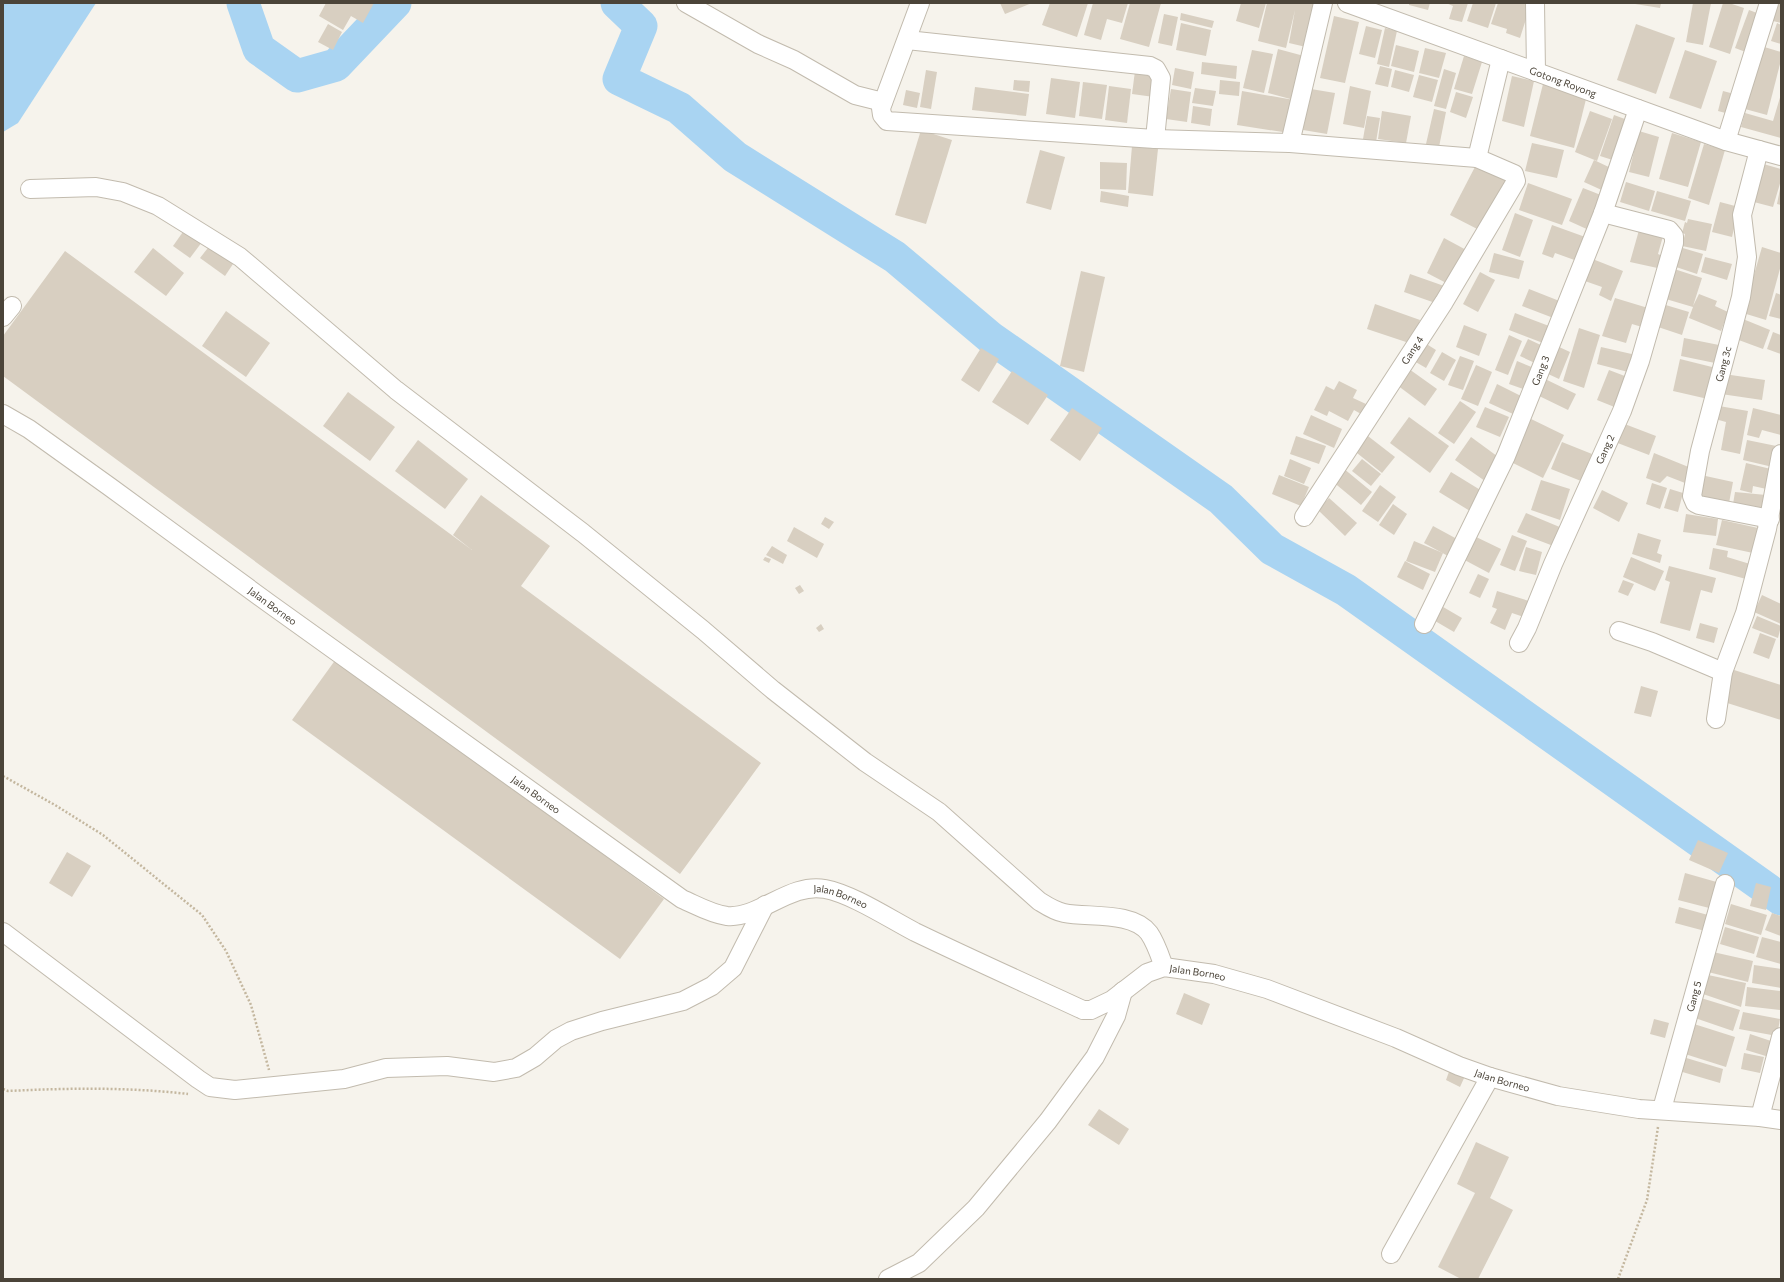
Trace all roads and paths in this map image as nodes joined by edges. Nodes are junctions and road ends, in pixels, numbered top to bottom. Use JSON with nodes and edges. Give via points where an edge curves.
{"nodes":[{"id":1,"x":686,"y":3,"type":"edge"},
{"id":2,"x":920,"y":3,"type":"edge"},
{"id":3,"x":1323,"y":3,"type":"edge"},
{"id":4,"x":1347,"y":3,"type":"edge"},
{"id":5,"x":1535,"y":3,"type":"edge"},
{"id":6,"x":1769,"y":3,"type":"edge"},
{"id":7,"x":1388,"y":10,"type":"edge"},
{"id":8,"x":907,"y":40,"type":"junction"},
{"id":9,"x":1501,"y":60,"type":"junction"},
{"id":10,"x":1536,"y":72,"type":"junction"},
{"id":11,"x":883,"y":102,"type":"junction"},
{"id":12,"x":1638,"y":109,"type":"junction"},
{"id":13,"x":1155,"y":139,"type":"junction"},
{"id":14,"x":1726,"y":141,"type":"junction"},
{"id":15,"x":1290,"y":143,"type":"junction"},
{"id":16,"x":1759,"y":150,"type":"junction"},
{"id":17,"x":1781,"y":156,"type":"edge"},
{"id":18,"x":1477,"y":158,"type":"junction"},
{"id":19,"x":30,"y":189,"type":"dead end"},
{"id":20,"x":1603,"y":213,"type":"junction"},
{"id":21,"x":3,"y":414,"type":"edge"},
{"id":22,"x":1781,"y":454,"type":"edge"},
{"id":23,"x":1304,"y":517,"type":"dead end"},
{"id":24,"x":1770,"y":519,"type":"junction"},
{"id":25,"x":1424,"y":624,"type":"dead end"},
{"id":26,"x":1619,"y":631,"type":"dead end"},
{"id":27,"x":1519,"y":643,"type":"dead end"},
{"id":28,"x":1723,"y":672,"type":"junction"},
{"id":29,"x":1716,"y":719,"type":"dead end"},
{"id":30,"x":3,"y":776,"type":"edge"},
{"id":31,"x":1725,"y":884,"type":"dead end"},
{"id":32,"x":765,"y":905,"type":"junction"},
{"id":33,"x":3,"y":932,"type":"edge"},
{"id":34,"x":1164,"y":967,"type":"junction"},
{"id":35,"x":1123,"y":991,"type":"junction"},
{"id":36,"x":1781,"y":1037,"type":"edge"},
{"id":37,"x":1490,"y":1077,"type":"junction"},
{"id":38,"x":274,"y":1087,"type":"junction"},
{"id":39,"x":3,"y":1089,"type":"edge"},
{"id":40,"x":192,"y":1095,"type":"dead end"},
{"id":41,"x":1662,"y":1109,"type":"junction"},
{"id":42,"x":1760,"y":1117,"type":"junction"},
{"id":43,"x":1781,"y":1120,"type":"edge"},
{"id":44,"x":1390,"y":1254,"type":"dead end"},
{"id":45,"x":888,"y":1279,"type":"edge"},
{"id":46,"x":1618,"y":1279,"type":"edge"}],
"edges":[{"from":1,"to":11,"type":"street","via":[[855,95]]},
{"from":2,"to":8,"type":"street"},
{"from":3,"to":15,"type":"street"},
{"from":4,"to":7,"type":"street","name":"Gotong Royong"},
{"from":5,"to":10,"type":"street"},
{"from":6,"to":14,"type":"street"},
{"from":7,"to":9,"type":"street","name":"Gotong Royong"},
{"from":8,"to":11,"type":"street"},
{"from":8,"to":13,"type":"street","via":[[1150,66],[1156,69],[1161,78]]},
{"from":9,"to":10,"type":"street","name":"Gotong Royong"},
{"from":9,"to":18,"type":"street"},
{"from":10,"to":12,"type":"street","name":"Gotong Royong"},
{"from":11,"to":13,"type":"street","via":[[881,112],[887,120]]},
{"from":12,"to":14,"type":"street","name":"Gotong Royong"},
{"from":12,"to":20,"type":"street","name":"Gang 3"},
{"from":13,"to":15,"type":"street"},
{"from":14,"to":16,"type":"street","name":"Gotong Royong"},
{"from":15,"to":18,"type":"street"},
{"from":16,"to":17,"type":"street","name":"Gotong Royong"},
{"from":16,"to":24,"type":"street","name":"Gang 3c","via":[[1742,215],[1748,257],[1741,297],[1700,451],[1692,496],[1700,505]]},
{"from":18,"to":23,"type":"street","name":"Gang 4","via":[[1512,173],[1516,181],[1444,302]]},
{"from":19,"to":34,"type":"street","via":[[96,187],[123,192],[158,206],[240,257],[396,390],[583,533],[773,690],[865,762],[939,812],[1039,901],[1051,909],[1064,913],[1091,914],[1138,923],[1148,932]]},
{"from":20,"to":25,"type":"street","name":"Gang 3","via":[[1506,456]]},
{"from":20,"to":27,"type":"street","name":"Gang 2","via":[[1669,230],[1675,238],[1640,361],[1622,411]]},
{"from":21,"to":32,"type":"street","name":"Jalan Borneo","via":[[29,429],[682,899],[728,916],[746,914]]},
{"from":22,"to":24,"type":"street"},
{"from":24,"to":28,"type":"street","via":[[1745,613]]},
{"from":26,"to":28,"type":"street"},
{"from":28,"to":29,"type":"street"},
{"from":30,"to":38,"type":"path","via":[[103,835],[202,914],[226,951],[251,1005]]},
{"from":31,"to":41,"type":"street","name":"Gang 5"},
{"from":32,"to":35,"type":"street","name":"Jalan Borneo","via":[[808,888],[824,888],[840,893],[916,932],[1083,1010],[1097,1008]]},
{"from":32,"to":38,"type":"street","via":[[733,968],[712,986],[683,1001],[570,1031],[516,1068],[494,1072],[447,1066],[386,1068],[344,1079]]},
{"from":33,"to":38,"type":"street","via":[[210,1087],[235,1090]]},
{"from":34,"to":35,"type":"street","name":"Jalan Borneo","via":[[1147,973]]},
{"from":34,"to":37,"type":"street","name":"Jalan Borneo","via":[[1214,974],[1267,989]]},
{"from":35,"to":45,"type":"street","via":[[1116,1016],[1095,1057],[1048,1121],[976,1208],[919,1263]]},
{"from":36,"to":42,"type":"street"},
{"from":37,"to":41,"type":"street","name":"Jalan Borneo","via":[[1558,1096],[1639,1109]]},
{"from":37,"to":44,"type":"street"},
{"from":39,"to":40,"type":"path","via":[[150,1090]]},
{"from":41,"to":42,"type":"street","name":"Jalan Borneo"},
{"from":41,"to":46,"type":"path","via":[[1647,1200]]},
{"from":42,"to":43,"type":"street","name":"Jalan Borneo"}]}
